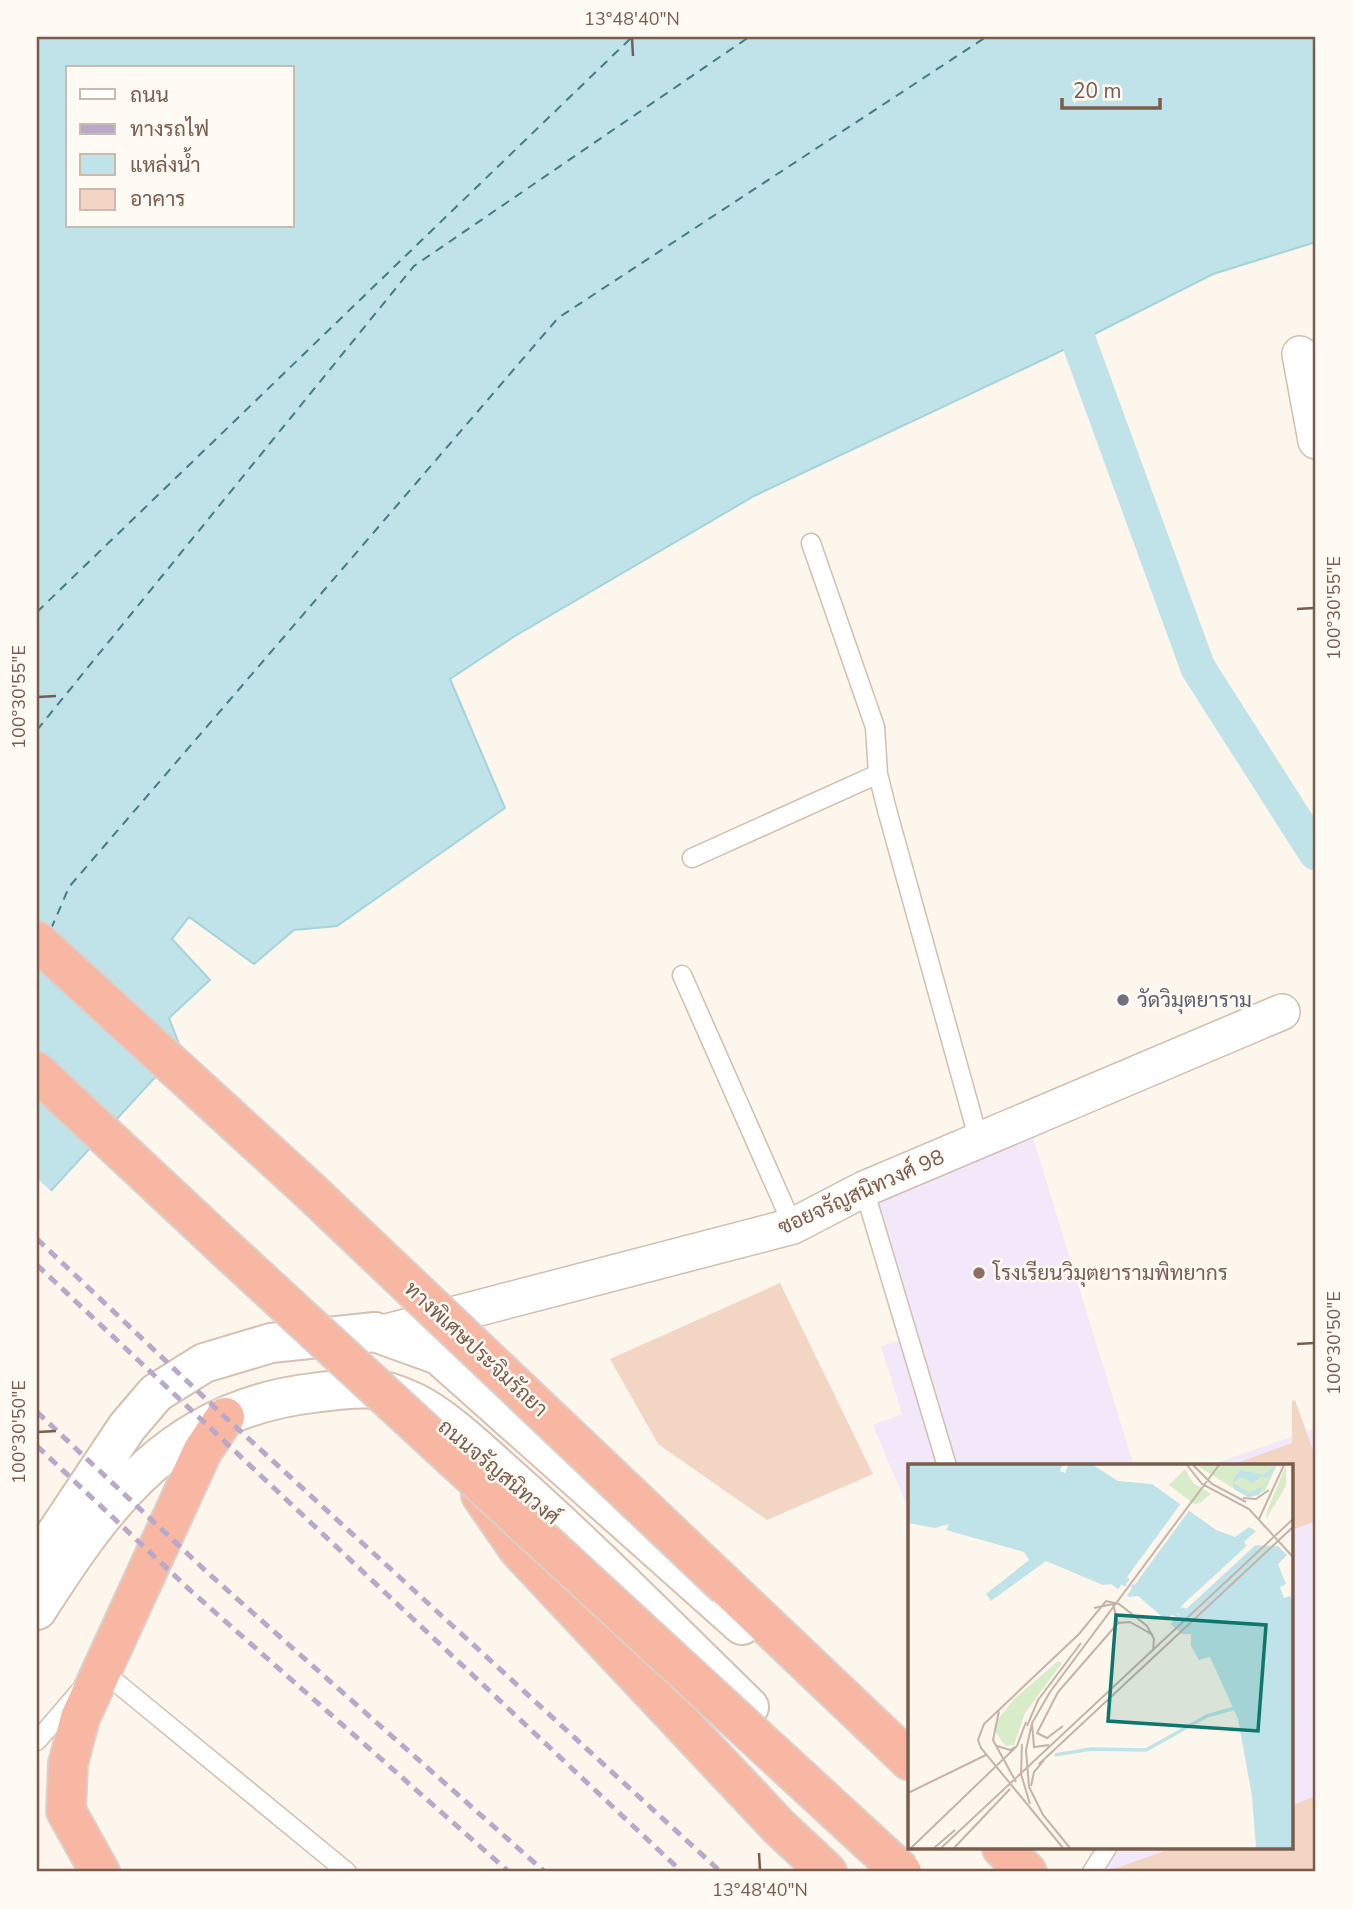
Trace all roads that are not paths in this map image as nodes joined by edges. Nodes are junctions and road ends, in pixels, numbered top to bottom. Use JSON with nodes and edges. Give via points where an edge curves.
{"nodes":[{"id":1,"x":1300,"y":354,"type":"dead end"},
{"id":2,"x":1316,"y":441,"type":"edge"},
{"id":3,"x":811,"y":543,"type":"dead end"},
{"id":4,"x":878,"y":775,"type":"junction"},
{"id":5,"x":692,"y":858,"type":"dead end"},
{"id":6,"x":37,"y":941,"type":"edge"},
{"id":7,"x":681,"y":975,"type":"dead end"},
{"id":8,"x":1282,"y":1012,"type":"dead end"},
{"id":9,"x":37,"y":1072,"type":"edge"},
{"id":10,"x":979,"y":1142,"type":"junction"},
{"id":11,"x":864,"y":1189,"type":"junction"},
{"id":12,"x":793,"y":1226,"type":"junction"},
{"id":13,"x":383,"y":1333,"type":"junction"},
{"id":14,"x":225,"y":1417,"type":"junction"},
{"id":15,"x":456,"y":1460,"type":"junction"},
{"id":16,"x":946,"y":1464,"type":"edge"},
{"id":17,"x":37,"y":1562,"type":"edge"},
{"id":18,"x":37,"y":1610,"type":"edge"},
{"id":19,"x":102,"y":1667,"type":"junction"},
{"id":20,"x":37,"y":1741,"type":"edge"},
{"id":21,"x":908,"y":1759,"type":"edge"},
{"id":22,"x":908,"y":1774,"type":"edge"},
{"id":23,"x":988,"y":1850,"type":"edge"},
{"id":24,"x":1004,"y":1850,"type":"edge"},
{"id":25,"x":1106,"y":1850,"type":"edge"},
{"id":26,"x":98,"y":1872,"type":"edge"},
{"id":27,"x":347,"y":1872,"type":"edge"},
{"id":28,"x":827,"y":1872,"type":"edge"},
{"id":29,"x":902,"y":1872,"type":"edge"},
{"id":30,"x":918,"y":1872,"type":"edge"},
{"id":31,"x":1013,"y":1872,"type":"edge"},
{"id":32,"x":1027,"y":1872,"type":"edge"},
{"id":33,"x":1091,"y":1872,"type":"edge"}],
"edges":[{"from":1,"to":2,"type":"street"},
{"from":3,"to":4,"type":"lane","via":[[875,727]]},
{"from":4,"to":5,"type":"lane"},
{"from":4,"to":10,"type":"lane"},
{"from":6,"to":21,"type":"highway","name":"ทางพิเศษประจิมรัถยา","bridge":true,"via":[[309,1190]]},
{"from":7,"to":12,"type":"lane"},
{"from":8,"to":10,"type":"street","name":"ซอยจรัญสนิทวงศ์ 98"},
{"from":9,"to":15,"type":"highway","bridge":true},
{"from":10,"to":11,"type":"street","name":"ซอยจรัญสนิทวงศ์ 98"},
{"from":11,"to":12,"type":"street","name":"ซอยจรัญสนิทวงศ์ 98"},
{"from":11,"to":16,"type":"lane"},
{"from":12,"to":13,"type":"street","name":"ซอยจรัญสนิทวงศ์ 98"},
{"from":13,"to":17,"type":"main road","name":"ถนนจรัญสนิทวงศ์","via":[[271,1343],[204,1363],[156,1393],[127,1427]]},
{"from":13,"to":22,"type":"main road","name":"ถนนจรัญสนิทวงศ์","via":[[439,1355]]},
{"from":14,"to":18,"type":"main road","name":"ถนนจรัญสนิทวงศ์","via":[[161,1454],[113,1500]]},
{"from":14,"to":19,"type":"highway","via":[[202,1452]]},
{"from":14,"to":30,"type":"main road","name":"ถนนจรัญสนิทวงศ์","via":[[279,1397],[369,1386],[413,1402],[474,1447],[562,1524]]},
{"from":15,"to":28,"type":"highway","bridge":true,"via":[[519,1550],[779,1827]]},
{"from":15,"to":29,"type":"highway","bridge":true},
{"from":19,"to":20,"type":"lane"},
{"from":19,"to":26,"type":"highway","via":[[80,1718],[68,1764],[65,1811]]},
{"from":19,"to":27,"type":"lane"},
{"from":23,"to":31,"type":"main road"},
{"from":24,"to":32,"type":"highway"},
{"from":25,"to":33,"type":"lane"}]}
